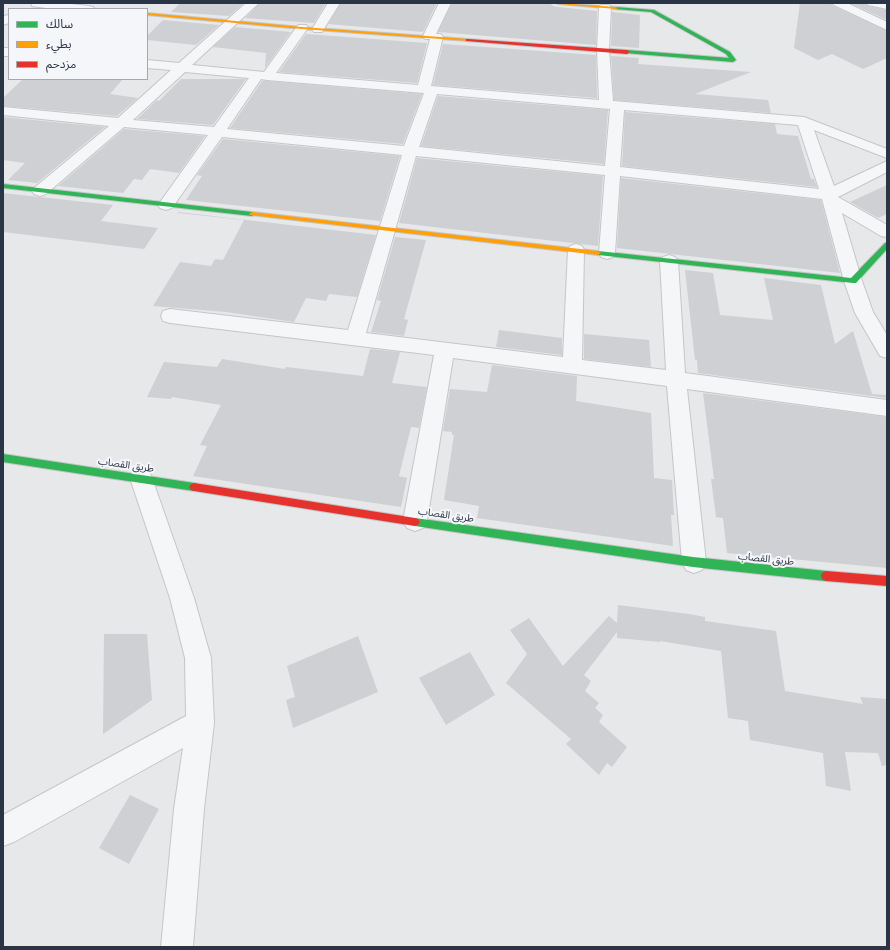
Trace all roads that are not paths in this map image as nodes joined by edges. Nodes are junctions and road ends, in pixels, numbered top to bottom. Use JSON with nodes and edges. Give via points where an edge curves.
{"nodes":[{"id":1,"x":253,"y":3,"type":"edge"},
{"id":2,"x":334,"y":3,"type":"edge"},
{"id":3,"x":445,"y":3,"type":"edge"},
{"id":4,"x":558,"y":3,"type":"edge"},
{"id":5,"x":838,"y":3,"type":"edge"},
{"id":6,"x":872,"y":3,"type":"edge"},
{"id":7,"x":34,"y":5,"type":"edge"},
{"id":8,"x":605,"y":6,"type":"junction"},
{"id":9,"x":887,"y":6,"type":"edge"},
{"id":10,"x":75,"y":8,"type":"edge"},
{"id":11,"x":148,"y":14,"type":"edge"},
{"id":12,"x":233,"y":22,"type":"junction"},
{"id":13,"x":887,"y":26,"type":"edge"},
{"id":14,"x":302,"y":28,"type":"junction"},
{"id":15,"x":318,"y":28,"type":"junction"},
{"id":16,"x":433,"y":37,"type":"junction"},
{"id":17,"x":603,"y":50,"type":"junction"},
{"id":18,"x":148,"y":64,"type":"edge"},
{"id":19,"x":182,"y":67,"type":"junction"},
{"id":20,"x":263,"y":76,"type":"junction"},
{"id":21,"x":428,"y":89,"type":"junction"},
{"id":22,"x":611,"y":106,"type":"junction"},
{"id":23,"x":3,"y":111,"type":"edge"},
{"id":24,"x":804,"y":121,"type":"junction"},
{"id":25,"x":122,"y":122,"type":"junction"},
{"id":26,"x":218,"y":132,"type":"junction"},
{"id":27,"x":410,"y":151,"type":"junction"},
{"id":28,"x":887,"y":154,"type":"edge"},
{"id":29,"x":887,"y":166,"type":"edge"},
{"id":30,"x":613,"y":171,"type":"junction"},
{"id":31,"x":3,"y":186,"type":"edge"},
{"id":32,"x":40,"y":191,"type":"junction"},
{"id":33,"x":829,"y":197,"type":"junction"},
{"id":34,"x":166,"y":206,"type":"junction"},
{"id":35,"x":387,"y":229,"type":"junction"},
{"id":36,"x":887,"y":232,"type":"edge"},
{"id":37,"x":887,"y":245,"type":"edge"},
{"id":38,"x":576,"y":250,"type":"junction"},
{"id":39,"x":607,"y":253,"type":"junction"},
{"id":40,"x":669,"y":261,"type":"junction"},
{"id":41,"x":853,"y":281,"type":"junction"},
{"id":42,"x":170,"y":316,"type":"dead end"},
{"id":43,"x":356,"y":338,"type":"junction"},
{"id":44,"x":445,"y":350,"type":"junction"},
{"id":45,"x":887,"y":351,"type":"edge"},
{"id":46,"x":572,"y":366,"type":"junction"},
{"id":47,"x":676,"y":379,"type":"junction"},
{"id":48,"x":887,"y":408,"type":"edge"},
{"id":49,"x":3,"y":458,"type":"edge"},
{"id":50,"x":141,"y":478,"type":"junction"},
{"id":51,"x":415,"y":521,"type":"junction"},
{"id":52,"x":694,"y":562,"type":"junction"},
{"id":53,"x":887,"y":581,"type":"edge"},
{"id":54,"x":200,"y":723,"type":"junction"},
{"id":55,"x":3,"y":831,"type":"edge"},
{"id":56,"x":177,"y":947,"type":"edge"}],
"edges":[{"from":1,"to":12,"type":"street"},
{"from":2,"to":15,"type":"street"},
{"from":3,"to":16,"type":"street"},
{"from":4,"to":8,"type":"street"},
{"from":5,"to":13,"type":"street"},
{"from":6,"to":9,"type":"street"},
{"from":7,"to":10,"type":"street"},
{"from":8,"to":17,"type":"street"},
{"from":8,"to":17,"type":"street","via":[[655,12],[733,58],[730,61]]},
{"from":11,"to":12,"type":"street"},
{"from":12,"to":14,"type":"street"},
{"from":12,"to":19,"type":"street"},
{"from":14,"to":15,"type":"street"},
{"from":14,"to":20,"type":"street"},
{"from":15,"to":16,"type":"street"},
{"from":16,"to":17,"type":"street"},
{"from":16,"to":21,"type":"street"},
{"from":17,"to":22,"type":"street"},
{"from":18,"to":19,"type":"street"},
{"from":19,"to":20,"type":"street"},
{"from":19,"to":25,"type":"street"},
{"from":20,"to":21,"type":"street"},
{"from":20,"to":26,"type":"street"},
{"from":21,"to":22,"type":"street"},
{"from":21,"to":27,"type":"street"},
{"from":22,"to":24,"type":"street"},
{"from":22,"to":30,"type":"street"},
{"from":23,"to":25,"type":"street"},
{"from":24,"to":28,"type":"street"},
{"from":24,"to":33,"type":"street"},
{"from":25,"to":26,"type":"street"},
{"from":25,"to":32,"type":"street"},
{"from":26,"to":27,"type":"street"},
{"from":26,"to":34,"type":"street"},
{"from":27,"to":30,"type":"street"},
{"from":27,"to":35,"type":"street"},
{"from":29,"to":33,"type":"street"},
{"from":30,"to":33,"type":"street"},
{"from":30,"to":39,"type":"street"},
{"from":31,"to":32,"type":"street"},
{"from":32,"to":34,"type":"street"},
{"from":33,"to":36,"type":"street"},
{"from":33,"to":41,"type":"street"},
{"from":34,"to":35,"type":"street"},
{"from":35,"to":38,"type":"street"},
{"from":35,"to":43,"type":"street"},
{"from":37,"to":41,"type":"street"},
{"from":38,"to":39,"type":"street"},
{"from":38,"to":46,"type":"street"},
{"from":39,"to":40,"type":"street"},
{"from":40,"to":41,"type":"street"},
{"from":40,"to":47,"type":"street"},
{"from":41,"to":45,"type":"street","via":[[864,313]]},
{"from":42,"to":43,"type":"street"},
{"from":43,"to":44,"type":"street"},
{"from":44,"to":46,"type":"street"},
{"from":44,"to":51,"type":"street"},
{"from":46,"to":47,"type":"street"},
{"from":47,"to":48,"type":"street"},
{"from":47,"to":52,"type":"street"},
{"from":49,"to":50,"type":"street","name":"طريق القصاب"},
{"from":50,"to":51,"type":"street","name":"طريق القصاب"},
{"from":50,"to":54,"type":"street","via":[[182,598],[198,658]]},
{"from":51,"to":52,"type":"street","name":"طريق القصاب"},
{"from":52,"to":53,"type":"street","name":"طريق القصاب"},
{"from":54,"to":55,"type":"street"},
{"from":54,"to":56,"type":"street","via":[[189,809]]}]}
